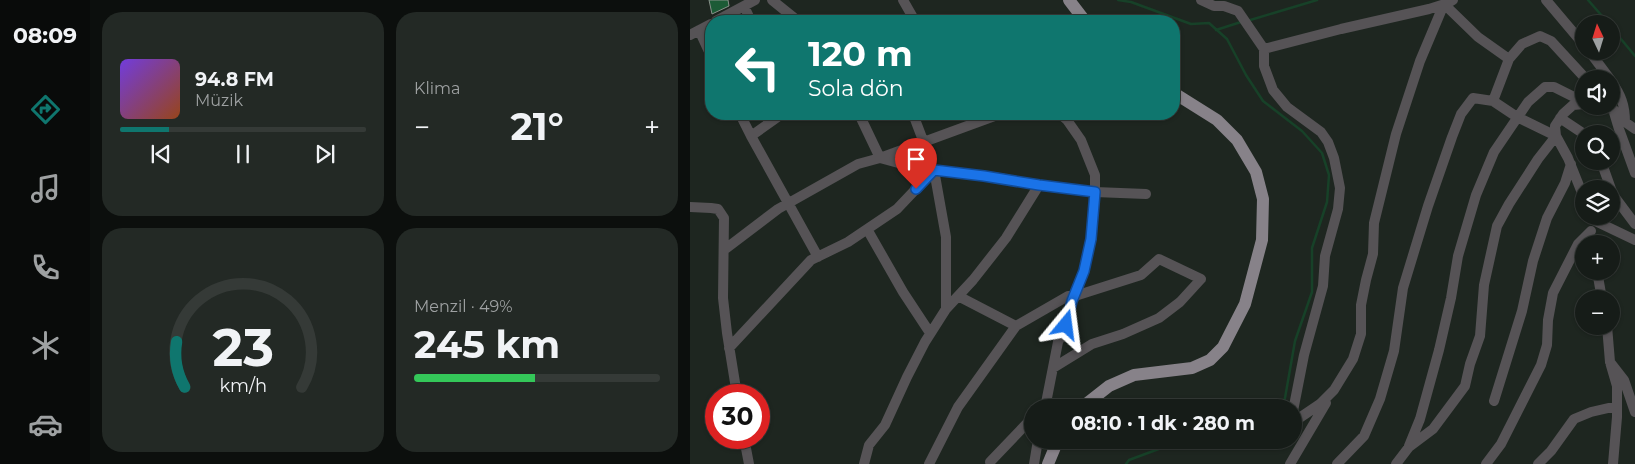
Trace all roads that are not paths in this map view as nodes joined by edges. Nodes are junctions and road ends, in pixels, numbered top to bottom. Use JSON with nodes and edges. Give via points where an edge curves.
{"nodes":[{"id":1,"x":755,"y":0,"type":"edge"},
{"id":2,"x":903,"y":0,"type":"edge"},
{"id":3,"x":1069,"y":0,"type":"edge"},
{"id":4,"x":1202,"y":0,"type":"edge"},
{"id":5,"x":1546,"y":0,"type":"edge"},
{"id":6,"x":777,"y":1,"type":"edge"},
{"id":7,"x":1448,"y":2,"type":"edge"},
{"id":8,"x":1227,"y":3,"type":"edge"},
{"id":9,"x":744,"y":6,"type":"junction"},
{"id":10,"x":727,"y":15,"type":"edge"},
{"id":11,"x":748,"y":15,"type":"edge"},
{"id":12,"x":792,"y":15,"type":"edge"},
{"id":13,"x":909,"y":15,"type":"edge"},
{"id":14,"x":1080,"y":15,"type":"edge"},
{"id":15,"x":694,"y":33,"type":"edge"},
{"id":16,"x":1575,"y":34,"type":"edge"},
{"id":17,"x":705,"y":48,"type":"edge"},
{"id":18,"x":1264,"y":49,"type":"junction"},
{"id":19,"x":1509,"y":59,"type":"junction"},
{"id":20,"x":1578,"y":70,"type":"edge"},
{"id":21,"x":1620,"y":97,"type":"edge"},
{"id":22,"x":1180,"y":98,"type":"edge"},
{"id":23,"x":1575,"y":98,"type":"edge"},
{"id":24,"x":1493,"y":101,"type":"junction"},
{"id":25,"x":1575,"y":105,"type":"edge"},
{"id":26,"x":1615,"y":115,"type":"edge"},
{"id":27,"x":1619,"y":115,"type":"edge"},
{"id":28,"x":1517,"y":117,"type":"junction"},
{"id":29,"x":1560,"y":118,"type":"junction"},
{"id":30,"x":743,"y":120,"type":"edge"},
{"id":31,"x":774,"y":120,"type":"edge"},
{"id":32,"x":862,"y":120,"type":"edge"},
{"id":33,"x":915,"y":120,"type":"edge"},
{"id":34,"x":983,"y":120,"type":"edge"},
{"id":35,"x":1067,"y":120,"type":"edge"},
{"id":36,"x":1625,"y":122,"type":"junction"},
{"id":37,"x":1575,"y":128,"type":"edge"},
{"id":38,"x":1635,"y":129,"type":"edge"},
{"id":39,"x":751,"y":136,"type":"junction"},
{"id":40,"x":1556,"y":136,"type":"junction"},
{"id":41,"x":924,"y":143,"type":"junction"},
{"id":42,"x":880,"y":158,"type":"junction"},
{"id":43,"x":1570,"y":164,"type":"junction"},
{"id":44,"x":934,"y":170,"type":"junction"},
{"id":45,"x":1635,"y":173,"type":"edge"},
{"id":46,"x":1577,"y":180,"type":"edge"},
{"id":47,"x":1039,"y":185,"type":"junction"},
{"id":48,"x":1095,"y":192,"type":"junction"},
{"id":49,"x":1146,"y":194,"type":"dead end"},
{"id":50,"x":788,"y":204,"type":"junction"},
{"id":51,"x":1620,"y":204,"type":"edge"},
{"id":52,"x":690,"y":207,"type":"edge"},
{"id":53,"x":1635,"y":224,"type":"edge"},
{"id":54,"x":1590,"y":225,"type":"edge"},
{"id":55,"x":1604,"y":225,"type":"edge"},
{"id":56,"x":867,"y":230,"type":"junction"},
{"id":57,"x":1591,"y":231,"type":"junction"},
{"id":58,"x":1592,"y":235,"type":"edge"},
{"id":59,"x":1635,"y":240,"type":"edge"},
{"id":60,"x":724,"y":250,"type":"junction"},
{"id":61,"x":818,"y":257,"type":"junction"},
{"id":62,"x":958,"y":296,"type":"junction"},
{"id":63,"x":1074,"y":296,"type":"junction"},
{"id":64,"x":946,"y":308,"type":"junction"},
{"id":65,"x":1016,"y":326,"type":"junction"},
{"id":66,"x":930,"y":334,"type":"junction"},
{"id":67,"x":1608,"y":335,"type":"edge"},
{"id":68,"x":729,"y":348,"type":"junction"},
{"id":69,"x":1610,"y":362,"type":"junction"},
{"id":70,"x":1053,"y":368,"type":"junction"},
{"id":71,"x":735,"y":384,"type":"edge"},
{"id":72,"x":1334,"y":390,"type":"junction"},
{"id":73,"x":1046,"y":399,"type":"edge"},
{"id":74,"x":1092,"y":399,"type":"edge"},
{"id":75,"x":1295,"y":399,"type":"edge"},
{"id":76,"x":1494,"y":402,"type":"dead end"},
{"id":77,"x":1617,"y":406,"type":"junction"},
{"id":78,"x":1635,"y":412,"type":"edge"},
{"id":79,"x":1302,"y":416,"type":"edge"},
{"id":80,"x":1024,"y":426,"type":"edge"},
{"id":81,"x":1409,"y":447,"type":"junction"},
{"id":82,"x":746,"y":449,"type":"edge"},
{"id":83,"x":1036,"y":449,"type":"edge"},
{"id":84,"x":1054,"y":449,"type":"edge"},
{"id":85,"x":990,"y":462,"type":"dead end"},
{"id":86,"x":749,"y":464,"type":"edge"},
{"id":87,"x":864,"y":464,"type":"edge"},
{"id":88,"x":929,"y":464,"type":"edge"},
{"id":89,"x":1034,"y":464,"type":"edge"},
{"id":90,"x":1048,"y":464,"type":"edge"},
{"id":91,"x":1290,"y":464,"type":"edge"},
{"id":92,"x":1337,"y":464,"type":"edge"},
{"id":93,"x":1396,"y":464,"type":"edge"},
{"id":94,"x":1486,"y":464,"type":"edge"},
{"id":95,"x":1538,"y":464,"type":"edge"},
{"id":96,"x":1612,"y":464,"type":"edge"}],
"edges":[{"from":1,"to":9,"type":"street"},
{"from":2,"to":13,"type":"street"},
{"from":3,"to":14,"type":"main road"},
{"from":4,"to":8,"type":"street","via":[[1214,6]]},
{"from":5,"to":16,"type":"street"},
{"from":6,"to":12,"type":"street"},
{"from":7,"to":18,"type":"street"},
{"from":7,"to":19,"type":"street","via":[[1478,38]]},
{"from":7,"to":72,"type":"street","via":[[1420,61],[1398,126],[1374,222],[1373,254],[1361,305],[1361,334],[1353,359]]},
{"from":8,"to":18,"type":"street","via":[[1238,11]]},
{"from":9,"to":10,"type":"street"},
{"from":9,"to":11,"type":"street"},
{"from":15,"to":17,"type":"street"},
{"from":18,"to":75,"type":"street","via":[[1264,66],[1273,90],[1328,142],[1340,188],[1338,209],[1325,256],[1323,286]]},
{"from":19,"to":20,"type":"street","via":[[1522,44],[1540,36],[1551,41]]},
{"from":19,"to":24,"type":"street"},
{"from":21,"to":36,"type":"street","via":[[1625,108]]},
{"from":22,"to":74,"type":"main road","via":[[1217,120],[1237,140],[1256,172],[1263,199],[1262,240],[1245,304],[1222,347],[1210,360],[1192,368],[1134,374],[1109,386]]},
{"from":23,"to":28,"type":"street","via":[[1554,87],[1545,87]]},
{"from":24,"to":28,"type":"street"},
{"from":24,"to":92,"type":"street","via":[[1473,98],[1461,114],[1403,288],[1394,351],[1380,399],[1364,436]]},
{"from":25,"to":29,"type":"street"},
{"from":26,"to":45,"type":"street"},
{"from":27,"to":36,"type":"street"},
{"from":28,"to":40,"type":"street"},
{"from":28,"to":81,"type":"street","via":[[1494,152],[1476,195],[1458,256],[1439,350]]},
{"from":29,"to":37,"type":"street"},
{"from":29,"to":40,"type":"street"},
{"from":30,"to":39,"type":"street"},
{"from":31,"to":39,"type":"street"},
{"from":32,"to":42,"type":"street"},
{"from":33,"to":41,"type":"street"},
{"from":34,"to":41,"type":"street"},
{"from":35,"to":48,"type":"street","via":[[1081,140],[1095,175]]},
{"from":36,"to":38,"type":"street"},
{"from":39,"to":50,"type":"street"},
{"from":40,"to":43,"type":"street"},
{"from":40,"to":81,"type":"street","via":[[1529,172],[1498,226],[1484,285],[1480,336],[1465,386],[1432,429]]},
{"from":41,"to":42,"type":"street"},
{"from":42,"to":44,"type":"street"},
{"from":42,"to":50,"type":"street","via":[[858,164]]},
{"from":43,"to":46,"type":"street"},
{"from":43,"to":76,"type":"street","via":[[1533,261],[1522,311]]},
{"from":44,"to":47,"type":"street"},
{"from":44,"to":56,"type":"street","via":[[897,209]]},
{"from":44,"to":64,"type":"street","via":[[946,237]]},
{"from":47,"to":48,"type":"street"},
{"from":47,"to":62,"type":"street","via":[[1006,238]]},
{"from":48,"to":49,"type":"street"},
{"from":48,"to":63,"type":"street","via":[[1091,239]]},
{"from":50,"to":60,"type":"street"},
{"from":50,"to":61,"type":"street"},
{"from":51,"to":53,"type":"street"},
{"from":52,"to":60,"type":"street","via":[[718,209],[724,218]]},
{"from":54,"to":57,"type":"street"},
{"from":55,"to":59,"type":"street"},
{"from":56,"to":61,"type":"street"},
{"from":56,"to":66,"type":"street"},
{"from":57,"to":58,"type":"street"},
{"from":57,"to":94,"type":"street","via":[[1578,244],[1554,293],[1541,365],[1501,444]]},
{"from":60,"to":68,"type":"street","via":[[723,298]]},
{"from":61,"to":68,"type":"street"},
{"from":62,"to":64,"type":"street"},
{"from":62,"to":65,"type":"street"},
{"from":63,"to":65,"type":"street","via":[[1068,296]]},
{"from":63,"to":70,"type":"street"},
{"from":63,"to":70,"type":"street","via":[[1141,275],[1159,259],[1201,279],[1180,302],[1159,318],[1092,344]]},
{"from":64,"to":66,"type":"street"},
{"from":65,"to":88,"type":"street","via":[[958,407]]},
{"from":66,"to":87,"type":"street","via":[[885,425],[869,445]]},
{"from":67,"to":69,"type":"street"},
{"from":68,"to":71,"type":"street"},
{"from":69,"to":77,"type":"street","via":[[1617,386]]},
{"from":69,"to":78,"type":"street","via":[[1624,380]]},
{"from":70,"to":73,"type":"street"},
{"from":72,"to":79,"type":"street"},
{"from":72,"to":91,"type":"street"},
{"from":77,"to":95,"type":"street","via":[[1574,420]]},
{"from":77,"to":96,"type":"street"},
{"from":80,"to":85,"type":"street"},
{"from":81,"to":93,"type":"street"},
{"from":82,"to":86,"type":"street"},
{"from":83,"to":89,"type":"street"},
{"from":84,"to":90,"type":"main road"}]}
